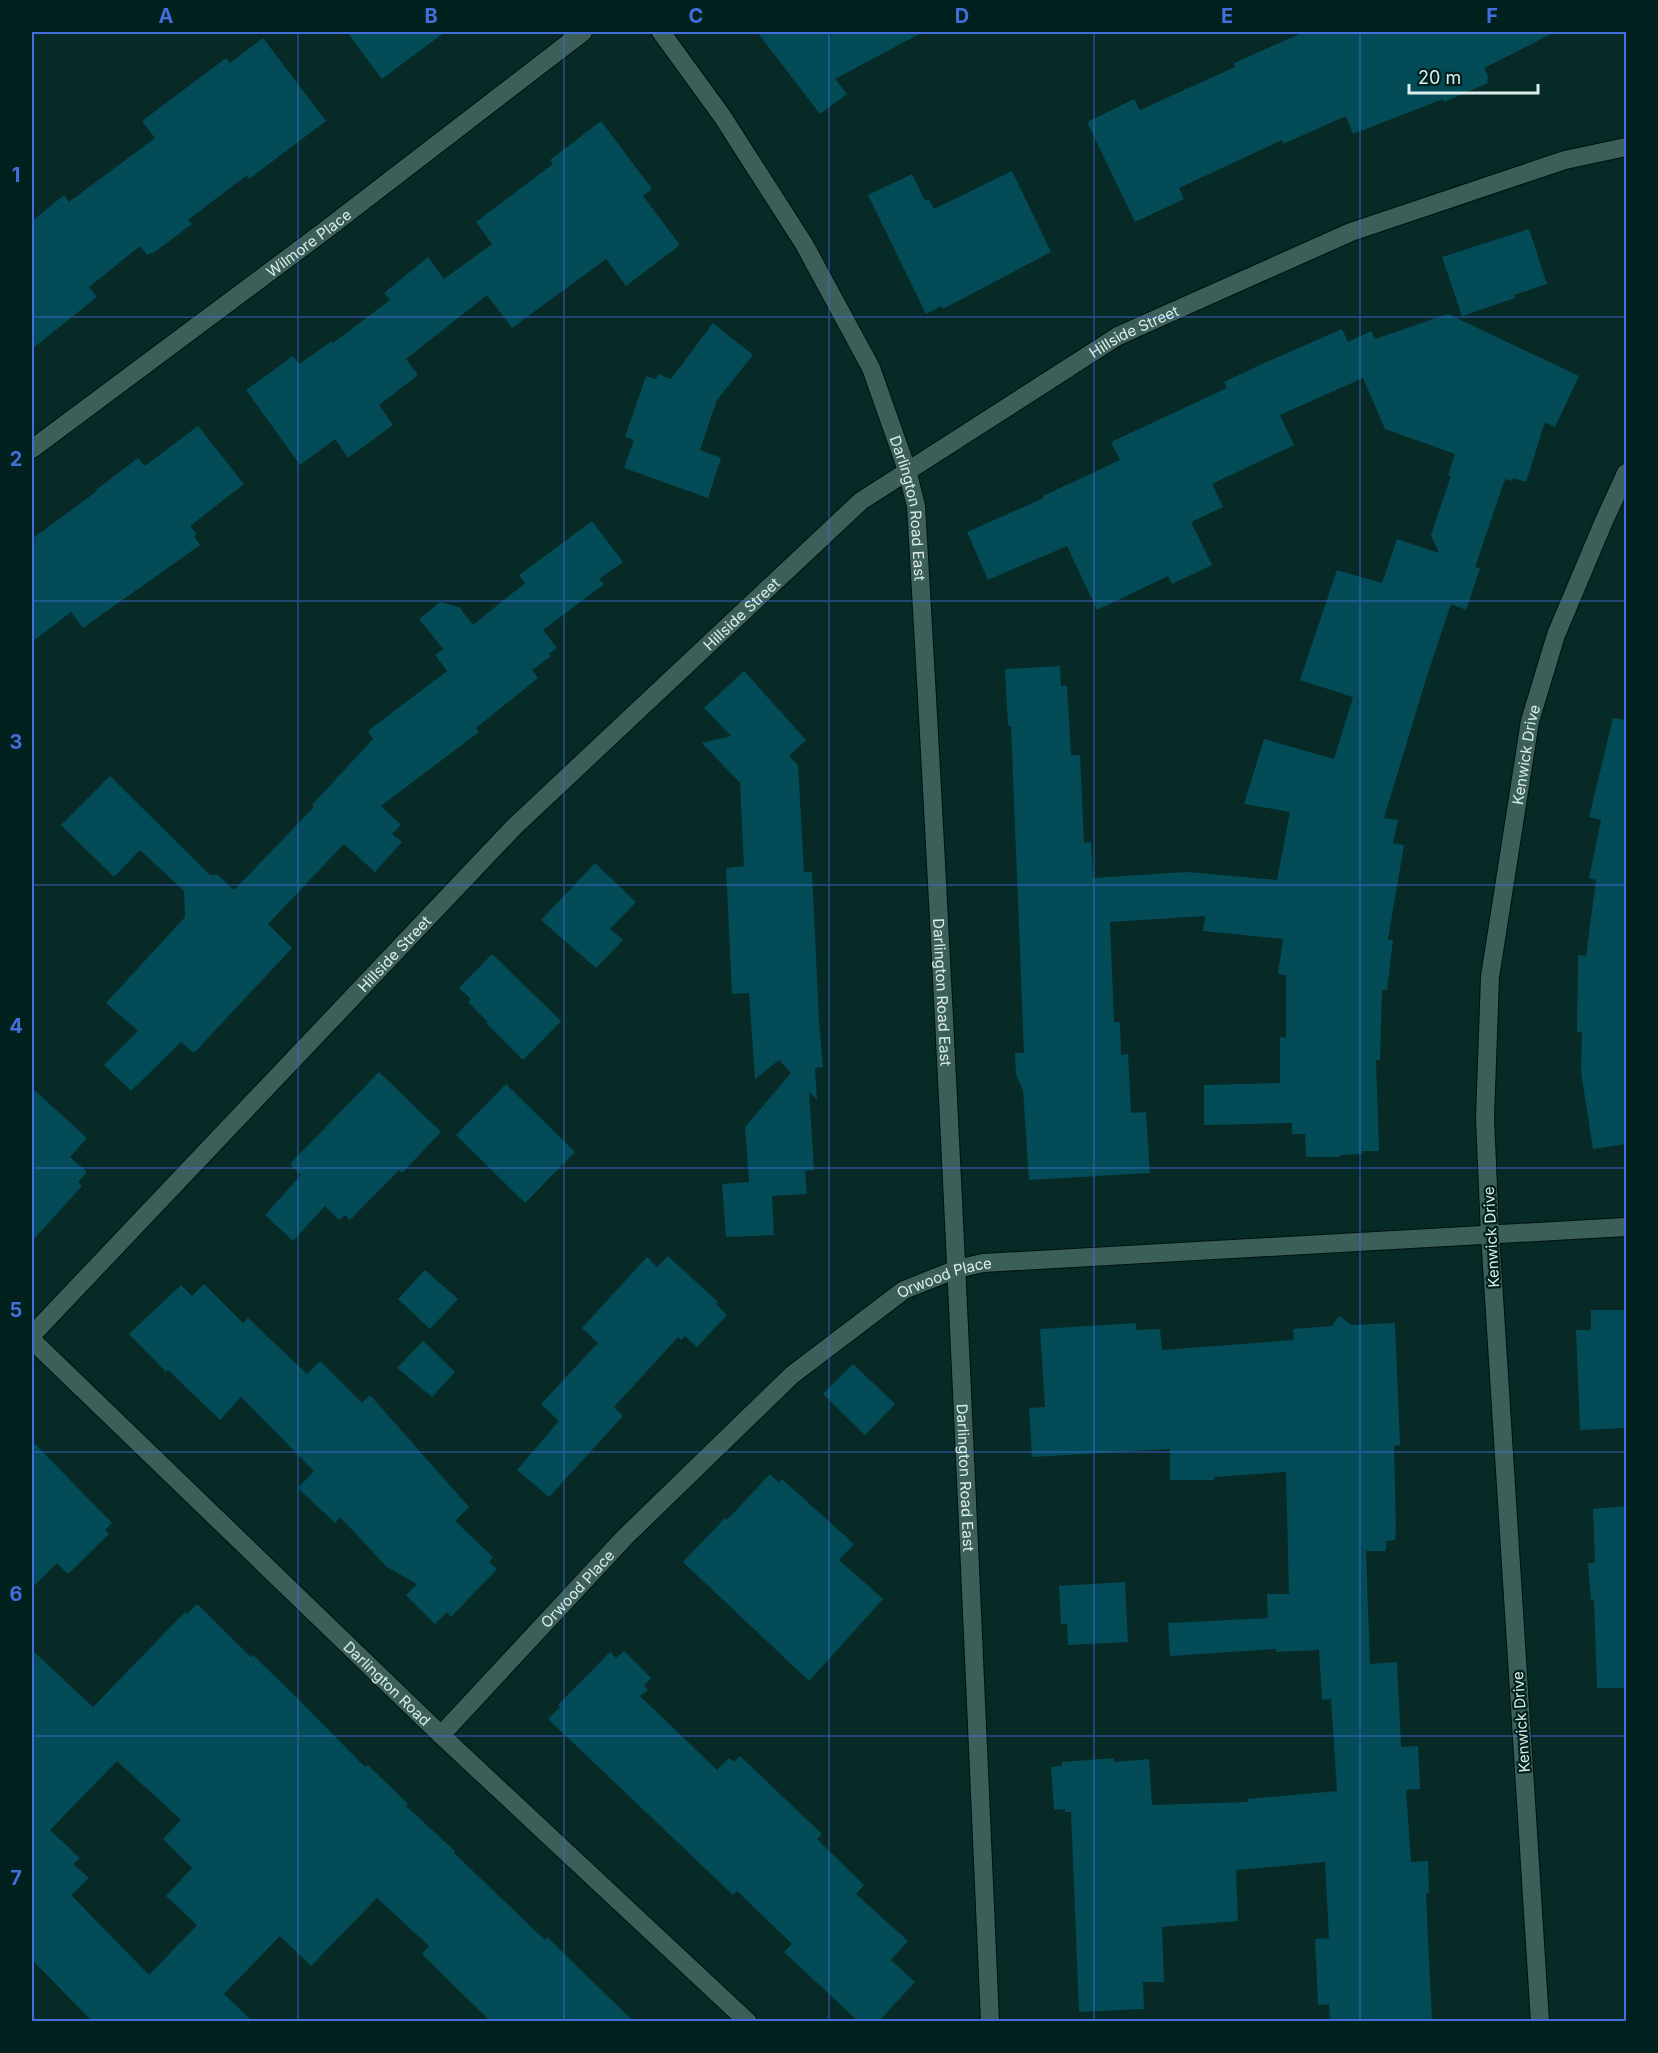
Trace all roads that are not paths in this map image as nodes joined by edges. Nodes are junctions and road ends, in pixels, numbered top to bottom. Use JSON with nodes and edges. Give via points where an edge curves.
{"nodes":[{"id":1,"x":583,"y":32,"type":"edge"},
{"id":2,"x":661,"y":32,"type":"edge"},
{"id":3,"x":1626,"y":147,"type":"edge"},
{"id":4,"x":32,"y":449,"type":"edge"},
{"id":5,"x":907,"y":470,"type":"junction"},
{"id":6,"x":1626,"y":473,"type":"edge"},
{"id":7,"x":1626,"y":1227,"type":"edge"},
{"id":8,"x":1490,"y":1234,"type":"junction"},
{"id":9,"x":957,"y":1269,"type":"junction"},
{"id":10,"x":32,"y":1335,"type":"edge"},
{"id":11,"x":32,"y":1340,"type":"edge"},
{"id":12,"x":441,"y":1735,"type":"junction"},
{"id":13,"x":748,"y":2022,"type":"edge"},
{"id":14,"x":990,"y":2022,"type":"edge"},
{"id":15,"x":1540,"y":2022,"type":"edge"}],
"edges":[{"from":1,"to":4,"type":"street","name":"Wilmore Place"},
{"from":2,"to":5,"type":"street","name":"Darlington Road East","via":[[722,116],[804,244],[871,368]]},
{"from":3,"to":5,"type":"street","name":"Hillside Street","via":[[1565,160],[1351,232],[1129,332]]},
{"from":5,"to":9,"type":"street","name":"Darlington Road East","via":[[916,506]]},
{"from":5,"to":10,"type":"street","name":"Hillside Street","via":[[861,501],[514,827]]},
{"from":6,"to":8,"type":"street","name":"Kenwick Drive","via":[[1556,635],[1530,721],[1490,977],[1485,1118]]},
{"from":7,"to":8,"type":"street","name":"Orwood Place"},
{"from":8,"to":9,"type":"street","name":"Orwood Place","via":[[983,1263]]},
{"from":8,"to":15,"type":"street","name":"Kenwick Drive"},
{"from":9,"to":12,"type":"street","name":"Orwood Place","via":[[904,1290],[792,1375],[625,1537]]},
{"from":9,"to":14,"type":"street","name":"Darlington Road East"},
{"from":11,"to":12,"type":"street","name":"Darlington Road"},
{"from":12,"to":13,"type":"street","name":"Darlington Road"}]}
